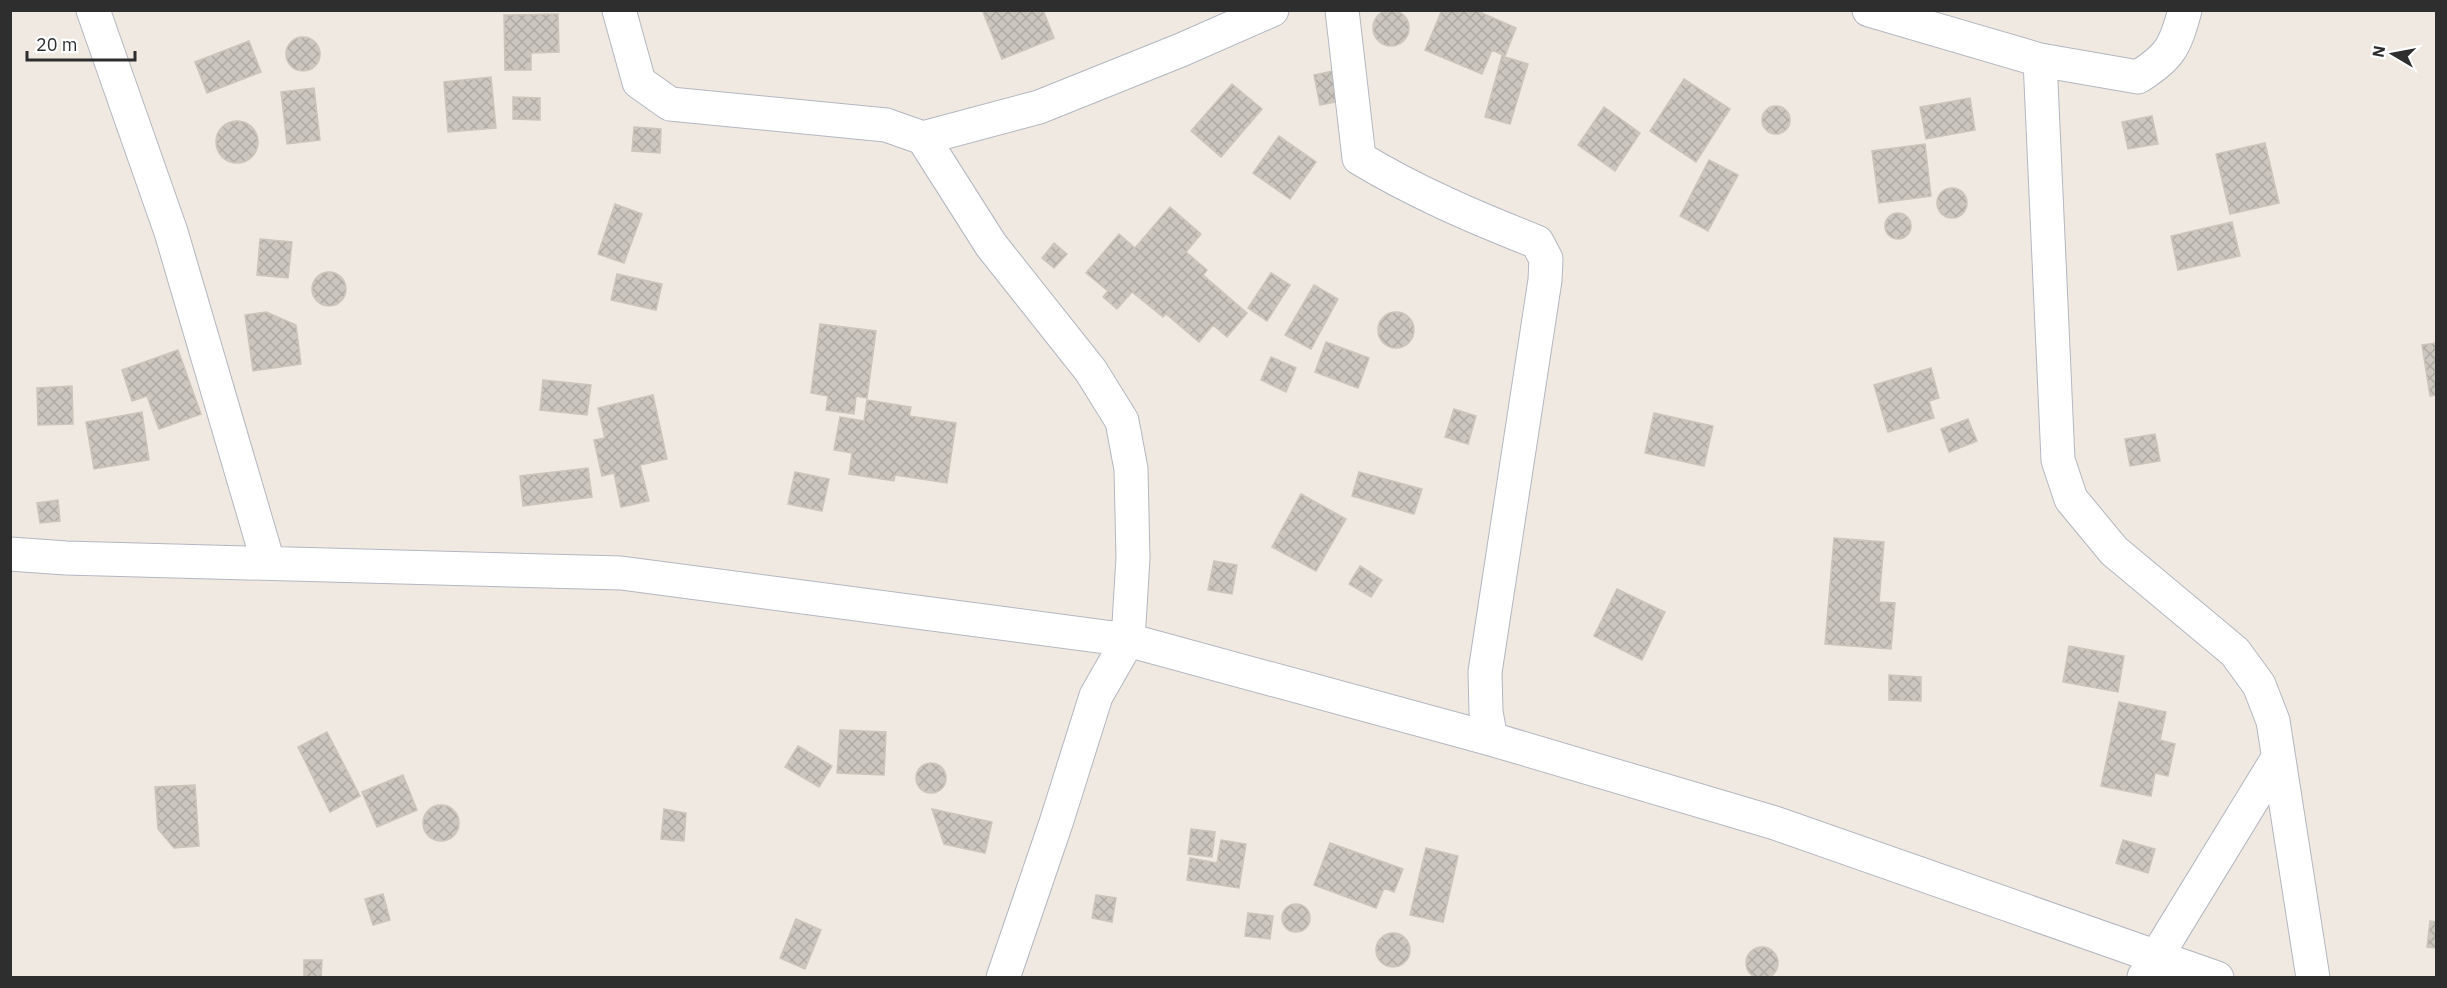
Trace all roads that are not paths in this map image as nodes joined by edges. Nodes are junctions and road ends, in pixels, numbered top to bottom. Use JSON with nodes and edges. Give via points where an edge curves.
{"nodes":[{"id":1,"x":93,"y":10,"type":"edge"},
{"id":2,"x":619,"y":10,"type":"edge"},
{"id":3,"x":1272,"y":10,"type":"edge"},
{"id":4,"x":1342,"y":10,"type":"edge"},
{"id":5,"x":1869,"y":10,"type":"edge"},
{"id":6,"x":2185,"y":10,"type":"edge"},
{"id":7,"x":2040,"y":60,"type":"junction"},
{"id":8,"x":923,"y":138,"type":"junction"},
{"id":9,"x":10,"y":554,"type":"edge"},
{"id":10,"x":268,"y":562,"type":"junction"},
{"id":11,"x":1128,"y":640,"type":"junction"},
{"id":12,"x":1491,"y":739,"type":"junction"},
{"id":13,"x":2278,"y":758,"type":"junction"},
{"id":14,"x":2150,"y":968,"type":"edge"},
{"id":15,"x":1003,"y":978,"type":"edge"},
{"id":16,"x":2217,"y":978,"type":"edge"},
{"id":17,"x":2313,"y":978,"type":"edge"}],
"edges":[{"from":1,"to":10,"type":"street","via":[[171,232]]},
{"from":2,"to":8,"type":"street","via":[[639,82],[670,104],[886,125]]},
{"from":3,"to":8,"type":"street","via":[[1039,107]]},
{"from":4,"to":12,"type":"street","via":[[1359,158],[1537,242],[1546,259],[1485,672]]},
{"from":5,"to":7,"type":"street"},
{"from":6,"to":7,"type":"street","via":[[2177,40],[2161,63],[2138,77]]},
{"from":7,"to":13,"type":"street","via":[[2057,448],[2071,500],[2114,551],[2235,652],[2259,685],[2273,721]]},
{"from":8,"to":11,"type":"street","via":[[991,245],[1091,371],[1122,421],[1131,469],[1133,512]]},
{"from":9,"to":10,"type":"street"},
{"from":10,"to":11,"type":"street","via":[[621,573]]},
{"from":11,"to":12,"type":"street"},
{"from":11,"to":15,"type":"street","via":[[1096,696]]},
{"from":12,"to":14,"type":"street","via":[[1775,823]]},
{"from":13,"to":14,"type":"street"},
{"from":13,"to":17,"type":"street"},
{"from":14,"to":16,"type":"street"}]}
